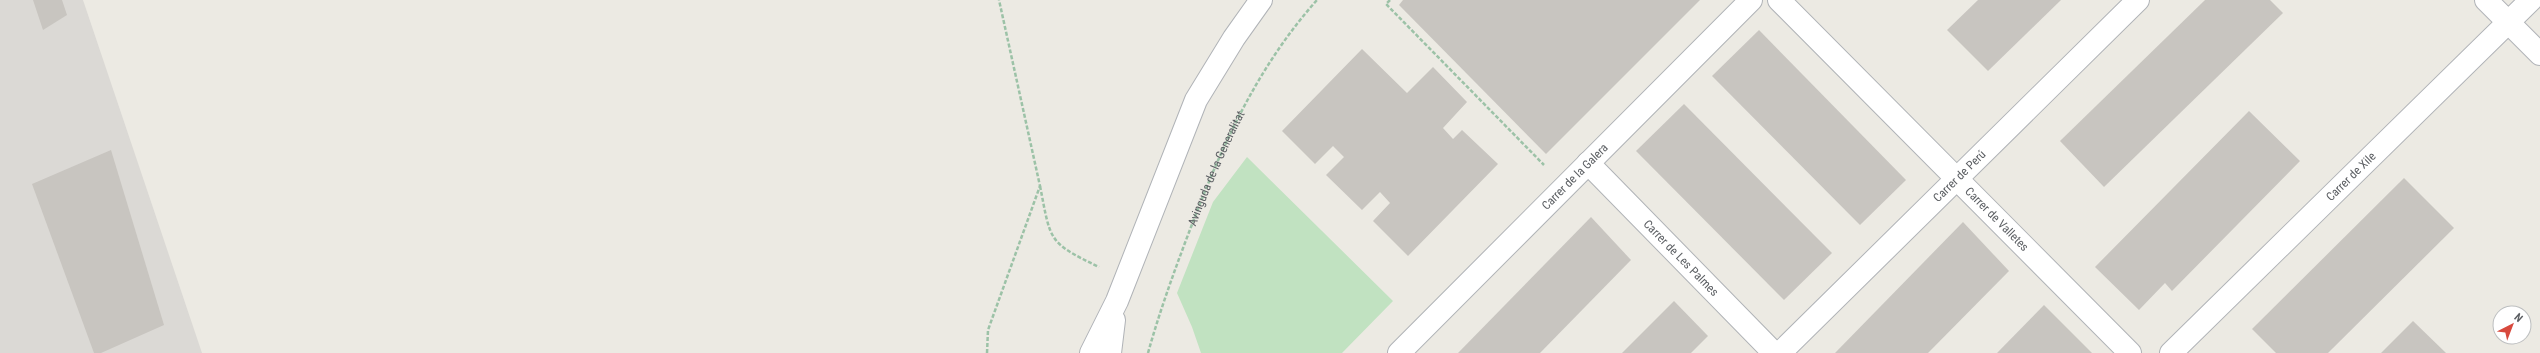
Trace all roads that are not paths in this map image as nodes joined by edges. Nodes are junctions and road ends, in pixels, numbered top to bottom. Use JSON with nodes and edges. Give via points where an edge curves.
{"nodes":[{"id":1,"x":1261,"y":0,"type":"edge"},
{"id":2,"x":1751,"y":0,"type":"edge"},
{"id":3,"x":1779,"y":0,"type":"edge"},
{"id":4,"x":2138,"y":0,"type":"edge"},
{"id":5,"x":2486,"y":0,"type":"edge"},
{"id":6,"x":2509,"y":0,"type":"edge"},
{"id":7,"x":2531,"y":0,"type":"edge"},
{"id":8,"x":2508,"y":22,"type":"junction"},
{"id":9,"x":2540,"y":54,"type":"edge"},
{"id":10,"x":1588,"y":163,"type":"junction"},
{"id":11,"x":1957,"y":178,"type":"junction"},
{"id":12,"x":1117,"y":302,"type":"junction"},
{"id":13,"x":1091,"y":353,"type":"edge"},
{"id":14,"x":1110,"y":353,"type":"edge"},
{"id":15,"x":1398,"y":353,"type":"edge"},
{"id":16,"x":1774,"y":353,"type":"edge"},
{"id":17,"x":1780,"y":353,"type":"edge"},
{"id":18,"x":2130,"y":353,"type":"edge"},
{"id":19,"x":2171,"y":353,"type":"edge"}],
"edges":[{"from":1,"to":12,"type":"street","via":[[1196,100]]},
{"from":2,"to":10,"type":"street","name":"Carrer de la Galera"},
{"from":3,"to":11,"type":"street","name":"Carrer de Valletes"},
{"from":4,"to":11,"type":"street","name":"Carrer de Perú"},
{"from":5,"to":8,"type":"street"},
{"from":6,"to":8,"type":"street"},
{"from":7,"to":8,"type":"street","name":"Carrer de Xile"},
{"from":8,"to":9,"type":"street"},
{"from":8,"to":19,"type":"street","name":"Carrer de Xile"},
{"from":10,"to":15,"type":"street","name":"Carrer de la Galera"},
{"from":10,"to":16,"type":"street","name":"Carrer de Les Palmes"},
{"from":11,"to":17,"type":"street","name":"Carrer de Perú"},
{"from":11,"to":18,"type":"street","name":"Carrer de Valletes"},
{"from":12,"to":13,"type":"street"},
{"from":12,"to":14,"type":"street"}]}
